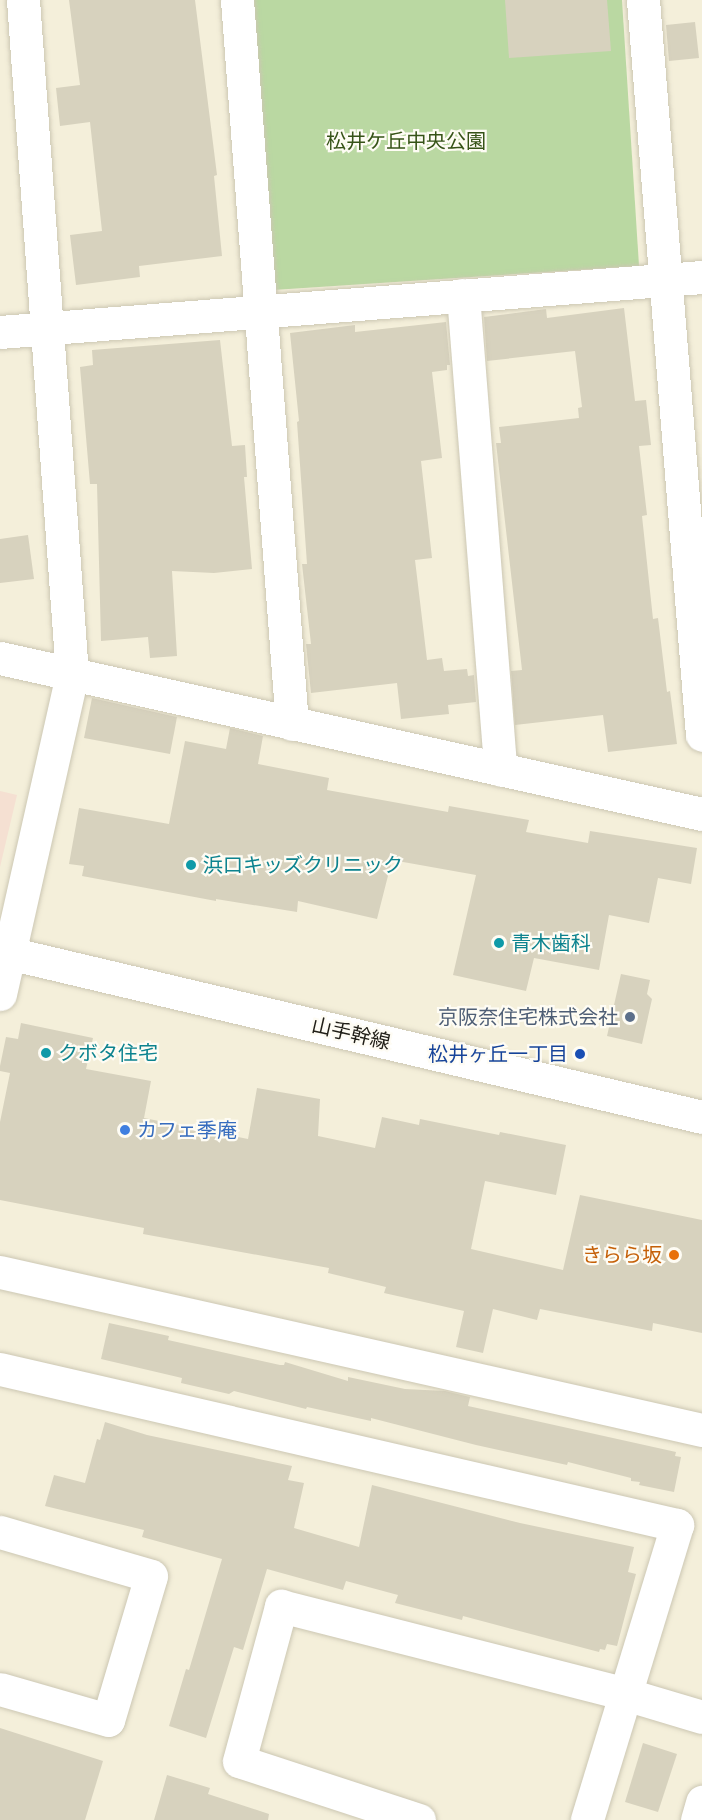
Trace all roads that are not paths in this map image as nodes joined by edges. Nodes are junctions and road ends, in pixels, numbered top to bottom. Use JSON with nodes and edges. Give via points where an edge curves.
{"nodes":[{"id":1,"x":23,"y":0,"type":"edge"},
{"id":2,"x":237,"y":0,"type":"edge"},
{"id":3,"x":643,"y":0,"type":"edge"},
{"id":4,"x":702,"y":277,"type":"edge"},
{"id":5,"x":665,"y":280,"type":"junction"},
{"id":6,"x":463,"y":296,"type":"junction"},
{"id":7,"x":261,"y":312,"type":"junction"},
{"id":8,"x":48,"y":328,"type":"junction"},
{"id":9,"x":0,"y":332,"type":"edge"},
{"id":10,"x":0,"y":658,"type":"edge"},
{"id":11,"x":72,"y":674,"type":"junction"},
{"id":12,"x":292,"y":724,"type":"junction"},
{"id":13,"x":702,"y":735,"type":"edge"},
{"id":14,"x":500,"y":770,"type":"junction"},
{"id":15,"x":702,"y":814,"type":"edge"},
{"id":16,"x":5,"y":952,"type":"edge"},
{"id":17,"x":0,"y":994,"type":"edge"},
{"id":18,"x":702,"y":1117,"type":"edge"},
{"id":19,"x":0,"y":1272,"type":"edge"},
{"id":20,"x":0,"y":1369,"type":"edge"},
{"id":21,"x":702,"y":1430,"type":"edge"},
{"id":22,"x":0,"y":1532,"type":"edge"},
{"id":23,"x":0,"y":1689,"type":"edge"},
{"id":24,"x":625,"y":1694,"type":"junction"},
{"id":25,"x":702,"y":1717,"type":"edge"},
{"id":26,"x":702,"y":1802,"type":"edge"},
{"id":27,"x":419,"y":1820,"type":"edge"},
{"id":28,"x":586,"y":1820,"type":"edge"},
{"id":29,"x":697,"y":1820,"type":"edge"}],
"edges":[{"from":1,"to":8,"type":"street"},
{"from":2,"to":7,"type":"street"},
{"from":3,"to":5,"type":"street"},
{"from":4,"to":5,"type":"street"},
{"from":5,"to":6,"type":"street"},
{"from":5,"to":13,"type":"street"},
{"from":6,"to":7,"type":"street"},
{"from":6,"to":14,"type":"street"},
{"from":7,"to":8,"type":"street"},
{"from":7,"to":12,"type":"street"},
{"from":8,"to":9,"type":"street"},
{"from":8,"to":11,"type":"street"},
{"from":10,"to":11,"type":"street"},
{"from":11,"to":12,"type":"street"},
{"from":11,"to":16,"type":"street"},
{"from":12,"to":14,"type":"street"},
{"from":14,"to":15,"type":"street"},
{"from":16,"to":17,"type":"street"},
{"from":16,"to":18,"type":"street","name":"山手幹線"},
{"from":19,"to":21,"type":"street"},
{"from":20,"to":24,"type":"street","via":[[677,1525]]},
{"from":22,"to":23,"type":"street","via":[[151,1576],[108,1720]]},
{"from":24,"to":25,"type":"street"},
{"from":24,"to":27,"type":"street","via":[[281,1606],[239,1761]]},
{"from":24,"to":28,"type":"street"},
{"from":26,"to":29,"type":"street"}]}
